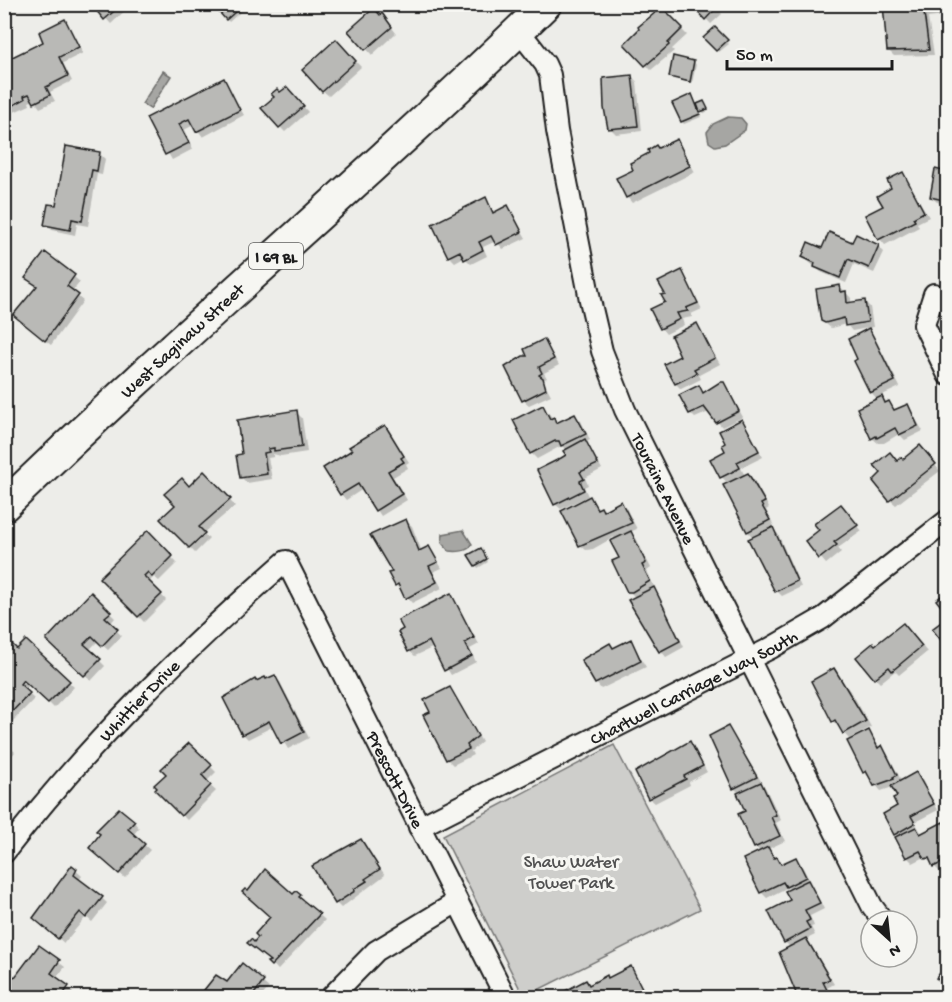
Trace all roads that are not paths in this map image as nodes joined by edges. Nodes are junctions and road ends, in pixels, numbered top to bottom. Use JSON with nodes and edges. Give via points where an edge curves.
{"nodes":[{"id":1,"x":546,"y":4,"type":"edge"},
{"id":2,"x":519,"y":31,"type":"junction"},
{"id":3,"x":934,"y":294,"type":"dead end"},
{"id":4,"x":948,"y":375,"type":"edge"},
{"id":5,"x":4,"y":506,"type":"edge"},
{"id":6,"x":948,"y":520,"type":"edge"},
{"id":7,"x":286,"y":561,"type":"joint"},
{"id":8,"x":748,"y":659,"type":"junction"},
{"id":9,"x":419,"y":827,"type":"junction"},
{"id":10,"x":4,"y":853,"type":"edge"},
{"id":11,"x":457,"y":902,"type":"junction"},
{"id":12,"x":874,"y":909,"type":"edge"},
{"id":13,"x":330,"y":998,"type":"edge"},
{"id":14,"x":506,"y":998,"type":"edge"}],
"edges":[{"from":1,"to":2,"type":"main road","name":"West Saginaw Street","number":"I 69 BL"},
{"from":2,"to":5,"type":"main road","name":"West Saginaw Street","number":"I 69 BL","via":[[425,122]]},
{"from":2,"to":8,"type":"street","name":"Touraine Avenue","via":[[550,75],[557,131],[602,351],[625,410]]},
{"from":3,"to":4,"type":"street","via":[[924,325]]},
{"from":6,"to":8,"type":"street","name":"Chartwell Carriage Way South","via":[[824,618]]},
{"from":7,"to":9,"type":"street","name":"Prescott Drive"},
{"from":7,"to":10,"type":"street","name":"Whittier Drive","via":[[142,693]]},
{"from":8,"to":9,"type":"street","name":"Chartwell Carriage Way South"},
{"from":8,"to":12,"type":"street","name":"Touraine Avenue"},
{"from":9,"to":11,"type":"street","name":"Prescott Drive"},
{"from":11,"to":13,"type":"street","via":[[376,951]]},
{"from":11,"to":14,"type":"street","name":"Prescott Drive"}]}
